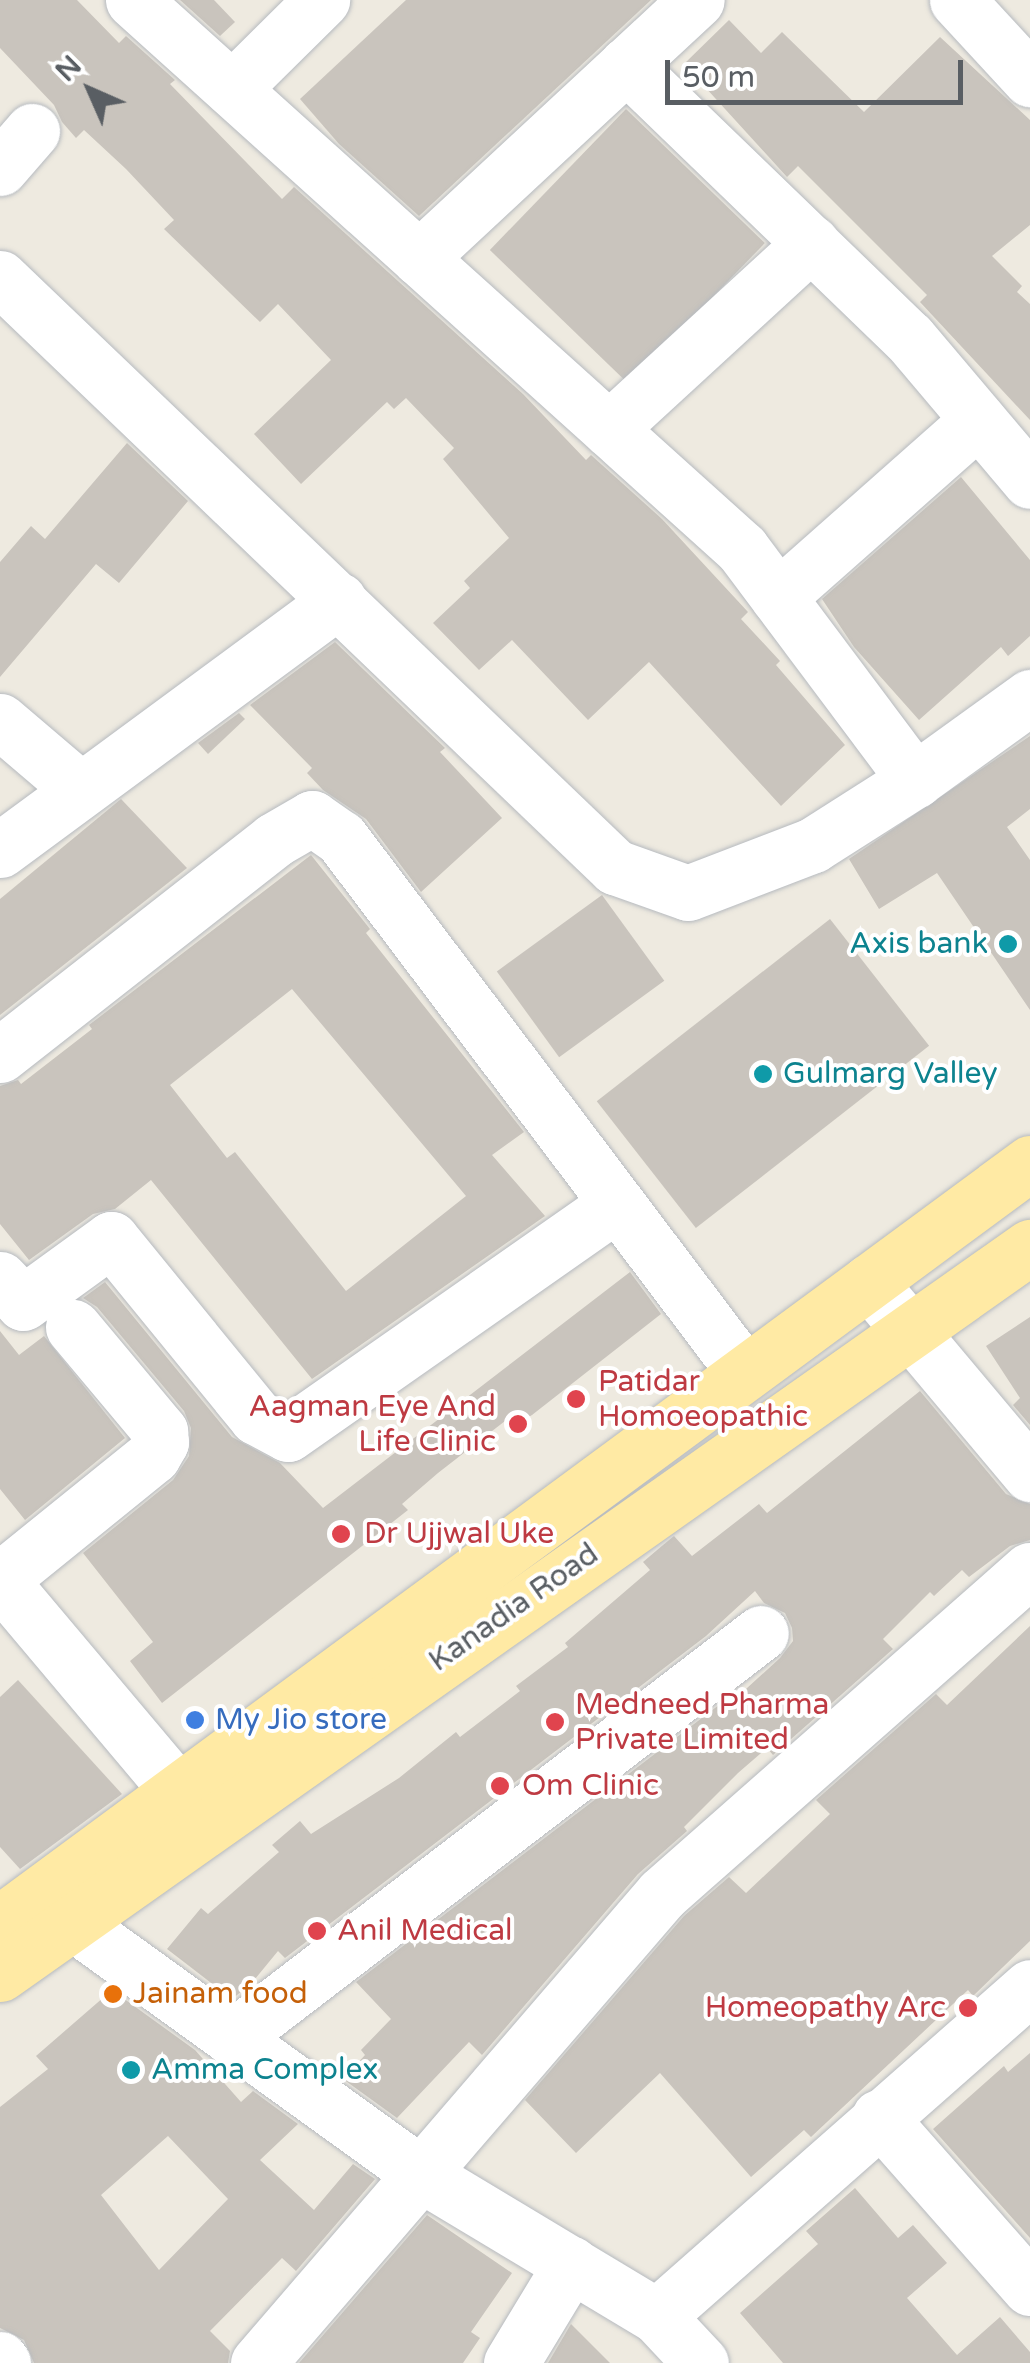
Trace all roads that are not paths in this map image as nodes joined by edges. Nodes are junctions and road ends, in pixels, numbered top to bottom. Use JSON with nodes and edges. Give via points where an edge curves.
{"nodes":[{"id":1,"x":133,"y":0,"type":"edge"},
{"id":2,"x":322,"y":0,"type":"edge"},
{"id":3,"x":697,"y":0,"type":"edge"},
{"id":4,"x":958,"y":0,"type":"edge"},
{"id":5,"x":626,"y":66,"type":"junction"},
{"id":6,"x":1030,"y":79,"type":"edge"},
{"id":7,"x":232,"y":89,"type":"junction"},
{"id":8,"x":811,"y":243,"type":"junction"},
{"id":9,"x":419,"y":258,"type":"junction"},
{"id":10,"x":0,"y":278,"type":"edge"},
{"id":11,"x":978,"y":420,"type":"junction"},
{"id":12,"x":609,"y":429,"type":"junction"},
{"id":13,"x":1030,"y":481,"type":"edge"},
{"id":14,"x":778,"y":597,"type":"junction"},
{"id":15,"x":339,"y":600,"type":"junction"},
{"id":16,"x":1030,"y":697,"type":"edge"},
{"id":17,"x":0,"y":720,"type":"edge"},
{"id":18,"x":914,"y":780,"type":"junction"},
{"id":19,"x":81,"y":790,"type":"junction"},
{"id":20,"x":0,"y":850,"type":"edge"},
{"id":21,"x":0,"y":1055,"type":"edge"},
{"id":22,"x":1030,"y":1163,"type":"edge"},
{"id":23,"x":617,"y":1204,"type":"junction"},
{"id":24,"x":1030,"y":1247,"type":"edge"},
{"id":25,"x":0,"y":1279,"type":"edge"},
{"id":26,"x":868,"y":1282,"type":"junction"},
{"id":27,"x":72,"y":1327,"type":"dead end"},
{"id":28,"x":910,"y":1333,"type":"junction"},
{"id":29,"x":745,"y":1373,"type":"junction"},
{"id":30,"x":1030,"y":1474,"type":"edge"},
{"id":31,"x":1030,"y":1570,"type":"edge"},
{"id":32,"x":761,"y":1632,"type":"dead end"},
{"id":33,"x":192,"y":1810,"type":"junction"},
{"id":34,"x":36,"y":1914,"type":"edge"},
{"id":35,"x":0,"y":1974,"type":"edge"},
{"id":36,"x":1030,"y":1986,"type":"edge"},
{"id":37,"x":232,"y":2038,"type":"junction"},
{"id":38,"x":879,"y":2117,"type":"junction"},
{"id":39,"x":422,"y":2175,"type":"junction"},
{"id":40,"x":571,"y":2264,"type":"junction"},
{"id":41,"x":1030,"y":2288,"type":"edge"},
{"id":42,"x":657,"y":2316,"type":"junction"},
{"id":43,"x":258,"y":2363,"type":"edge"},
{"id":44,"x":511,"y":2363,"type":"edge"},
{"id":45,"x":701,"y":2363,"type":"edge"}],
"edges":[{"from":1,"to":7,"type":"street"},
{"from":2,"to":7,"type":"street"},
{"from":3,"to":5,"type":"street"},
{"from":4,"to":6,"type":"street"},
{"from":5,"to":8,"type":"street"},
{"from":5,"to":9,"type":"street"},
{"from":7,"to":9,"type":"street"},
{"from":8,"to":11,"type":"street","via":[[909,338]]},
{"from":8,"to":12,"type":"street"},
{"from":9,"to":12,"type":"street"},
{"from":10,"to":15,"type":"street"},
{"from":11,"to":13,"type":"street"},
{"from":11,"to":14,"type":"street"},
{"from":12,"to":14,"type":"street","via":[[742,549]]},
{"from":14,"to":18,"type":"street"},
{"from":15,"to":18,"type":"street","via":[[615,867],[688,894],[813,846]]},
{"from":15,"to":19,"type":"street"},
{"from":16,"to":18,"type":"street"},
{"from":17,"to":19,"type":"street"},
{"from":19,"to":20,"type":"street"},
{"from":21,"to":23,"type":"street","via":[[274,840],[312,818],[341,838]]},
{"from":22,"to":26,"type":"main road"},
{"from":23,"to":25,"type":"street","via":[[288,1434],[256,1416],[110,1239],[24,1303]]},
{"from":23,"to":29,"type":"street"},
{"from":24,"to":28,"type":"main road","name":"Kanadia Road"},
{"from":26,"to":28,"type":"street"},
{"from":26,"to":29,"type":"main road"},
{"from":27,"to":33,"type":"street","via":[[160,1432],[161,1442],[153,1456],[0,1580]]},
{"from":28,"to":30,"type":"street"},
{"from":28,"to":33,"type":"main road","name":"Kanadia Road"},
{"from":29,"to":33,"type":"main road"},
{"from":31,"to":39,"type":"street","via":[[662,1894]]},
{"from":32,"to":37,"type":"street"},
{"from":33,"to":34,"type":"main road","name":"Kanadia Road"},
{"from":34,"to":35,"type":"main road","name":"Kanadia Road"},
{"from":34,"to":37,"type":"street"},
{"from":36,"to":38,"type":"street"},
{"from":37,"to":39,"type":"street"},
{"from":38,"to":41,"type":"street"},
{"from":38,"to":42,"type":"street"},
{"from":39,"to":40,"type":"street"},
{"from":39,"to":43,"type":"street"},
{"from":40,"to":42,"type":"street"},
{"from":40,"to":44,"type":"street"},
{"from":42,"to":45,"type":"street"}]}
